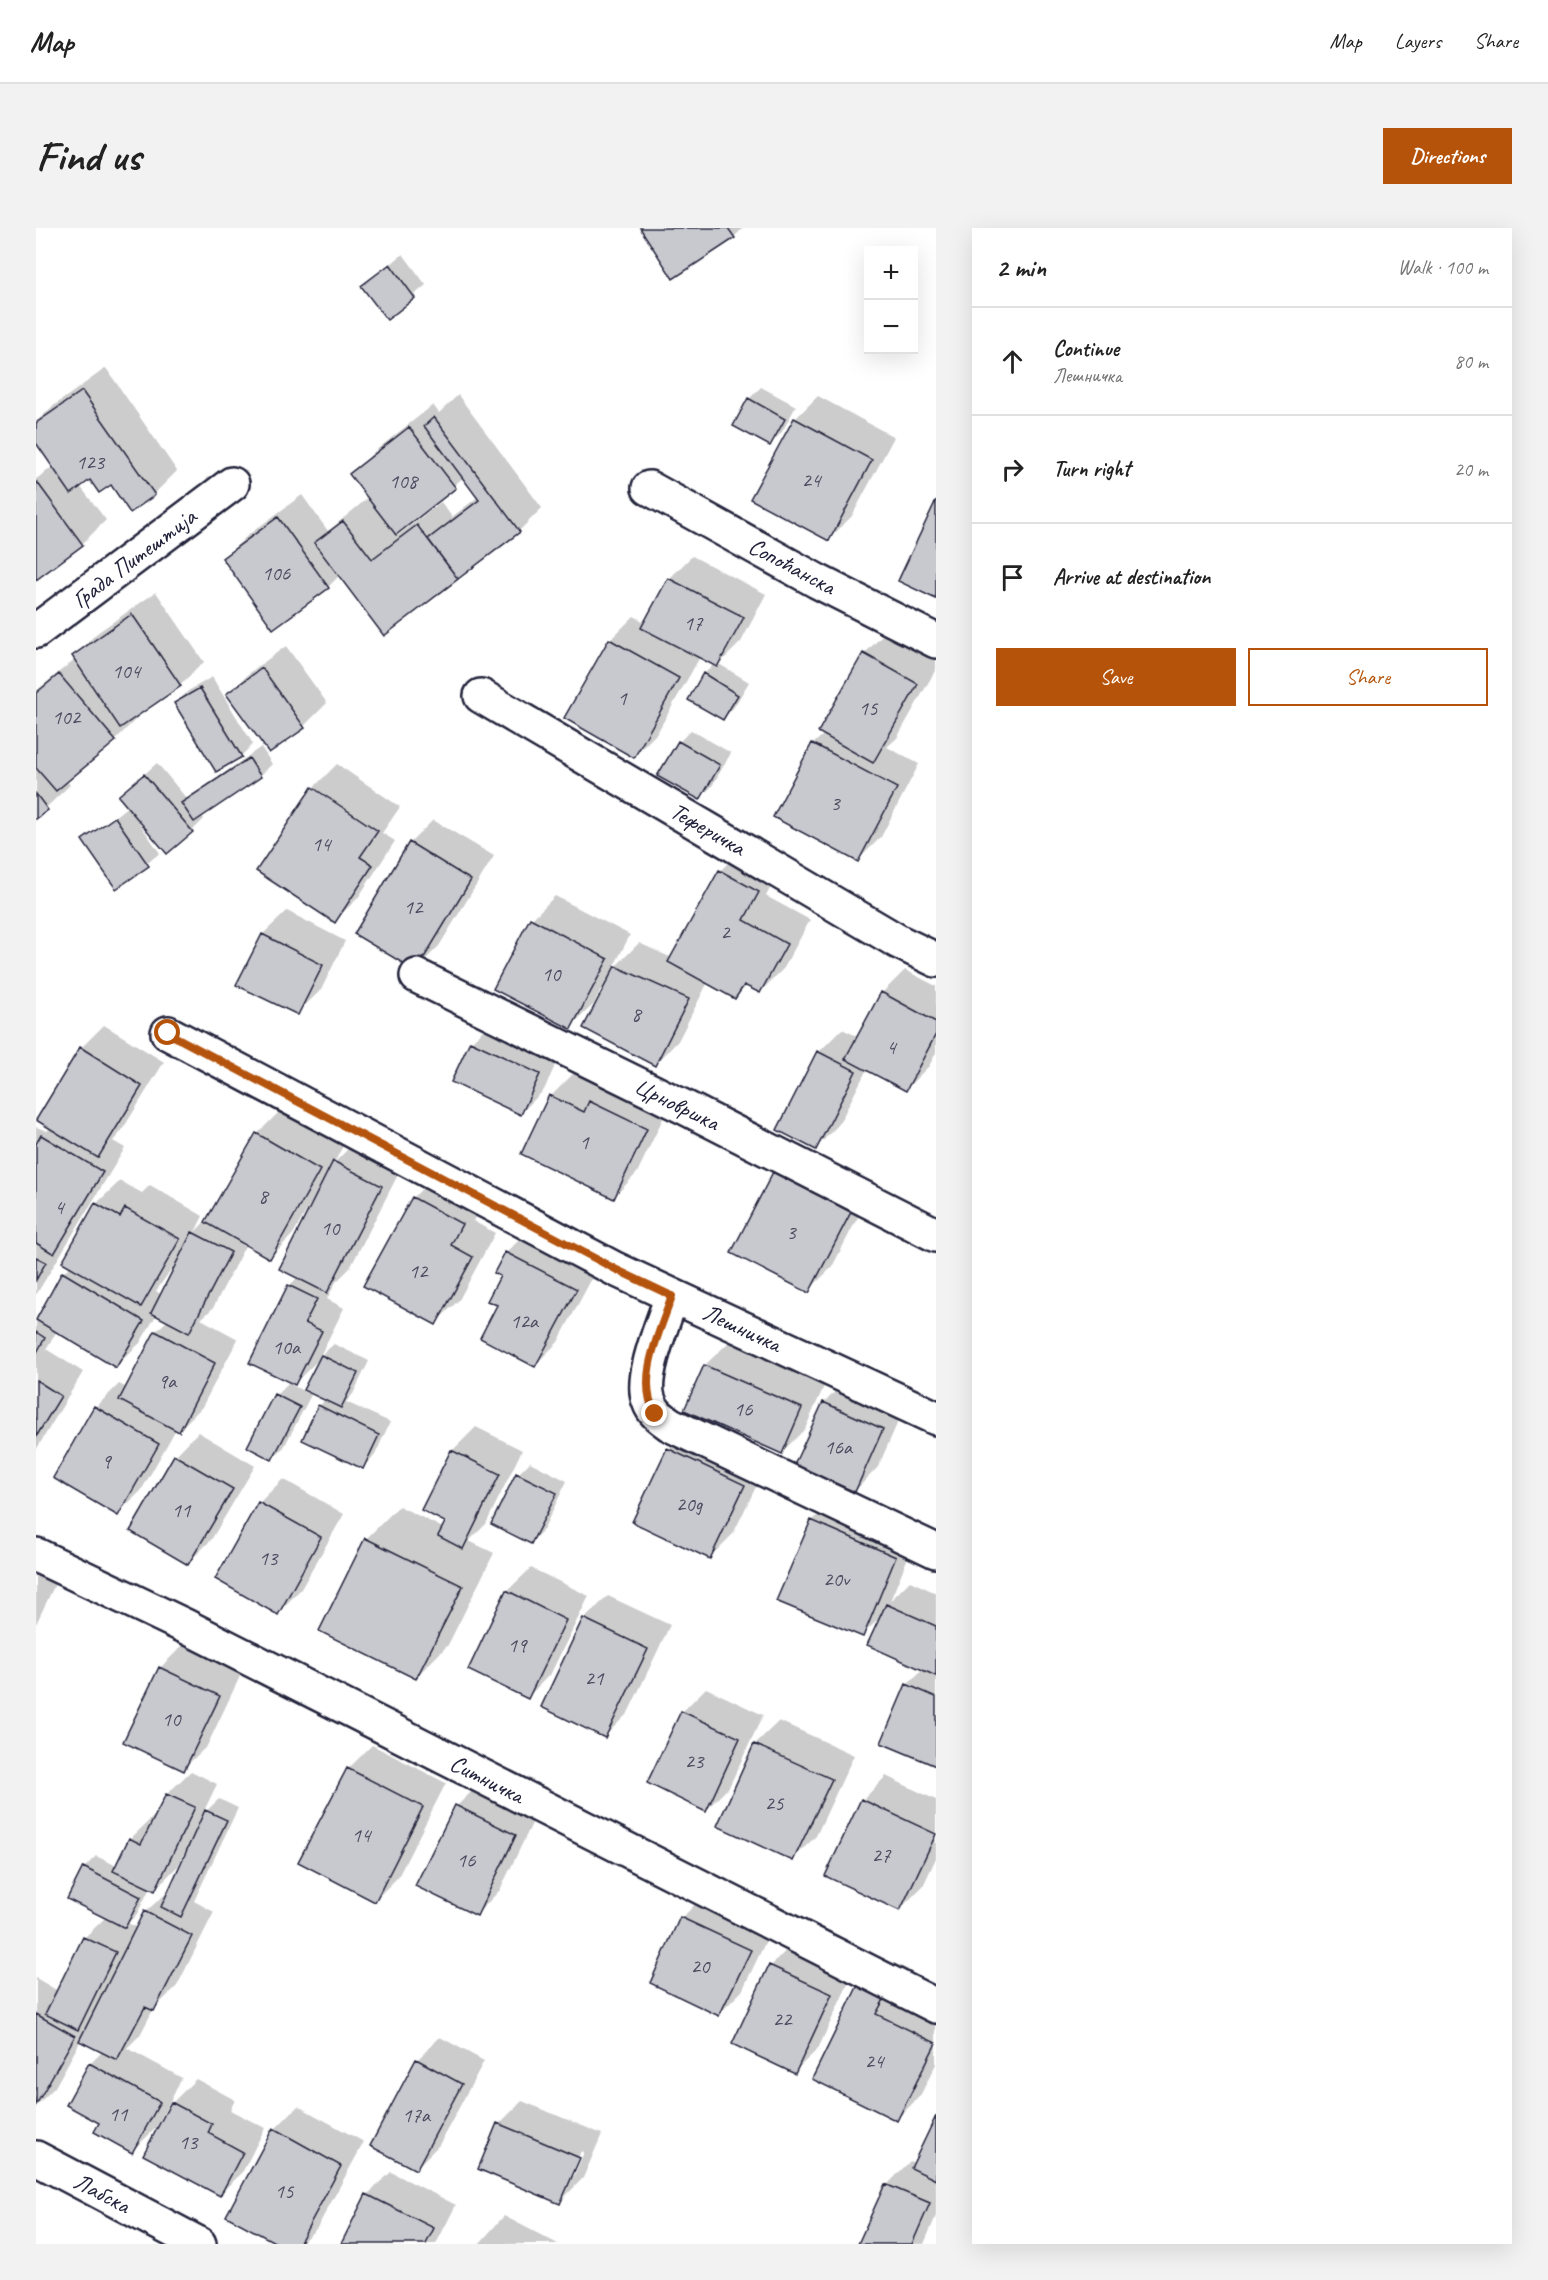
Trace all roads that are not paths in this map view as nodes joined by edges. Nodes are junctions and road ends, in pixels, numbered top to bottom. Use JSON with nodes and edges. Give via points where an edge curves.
{"nodes":[{"id":1,"x":232,"y":484,"type":"dead end"},
{"id":2,"x":649,"y":488,"type":"dead end"},
{"id":3,"x":36,"y":631,"type":"edge"},
{"id":4,"x":936,"y":641,"type":"edge"},
{"id":5,"x":481,"y":696,"type":"dead end"},
{"id":6,"x":936,"y":960,"type":"edge"},
{"id":7,"x":417,"y":976,"type":"dead end"},
{"id":8,"x":168,"y":1033,"type":"dead end"},
{"id":9,"x":936,"y":1235,"type":"edge"},
{"id":10,"x":672,"y":1296,"type":"junction"},
{"id":11,"x":936,"y":1418,"type":"edge"},
{"id":12,"x":936,"y":1551,"type":"edge"},
{"id":13,"x":36,"y":1555,"type":"edge"},
{"id":14,"x":936,"y":2006,"type":"edge"},
{"id":15,"x":36,"y":2158,"type":"edge"},
{"id":16,"x":199,"y":2244,"type":"edge"}],
"edges":[{"from":1,"to":3,"type":"street","name":"Града Питештија"},
{"from":2,"to":4,"type":"street","name":"Сопоћанска","via":[[817,581]]},
{"from":5,"to":6,"type":"street","name":"Теферичка"},
{"from":7,"to":9,"type":"street","name":"Црновршка"},
{"from":8,"to":10,"type":"street","name":"Лешничка"},
{"from":10,"to":11,"type":"street","name":"Лешничка"},
{"from":10,"to":12,"type":"street","via":[[648,1375],[648,1399],[655,1414]]},
{"from":13,"to":14,"type":"street","name":"Ситничка","via":[[187,1627]]},
{"from":15,"to":16,"type":"street","name":"Лабска"}]}
